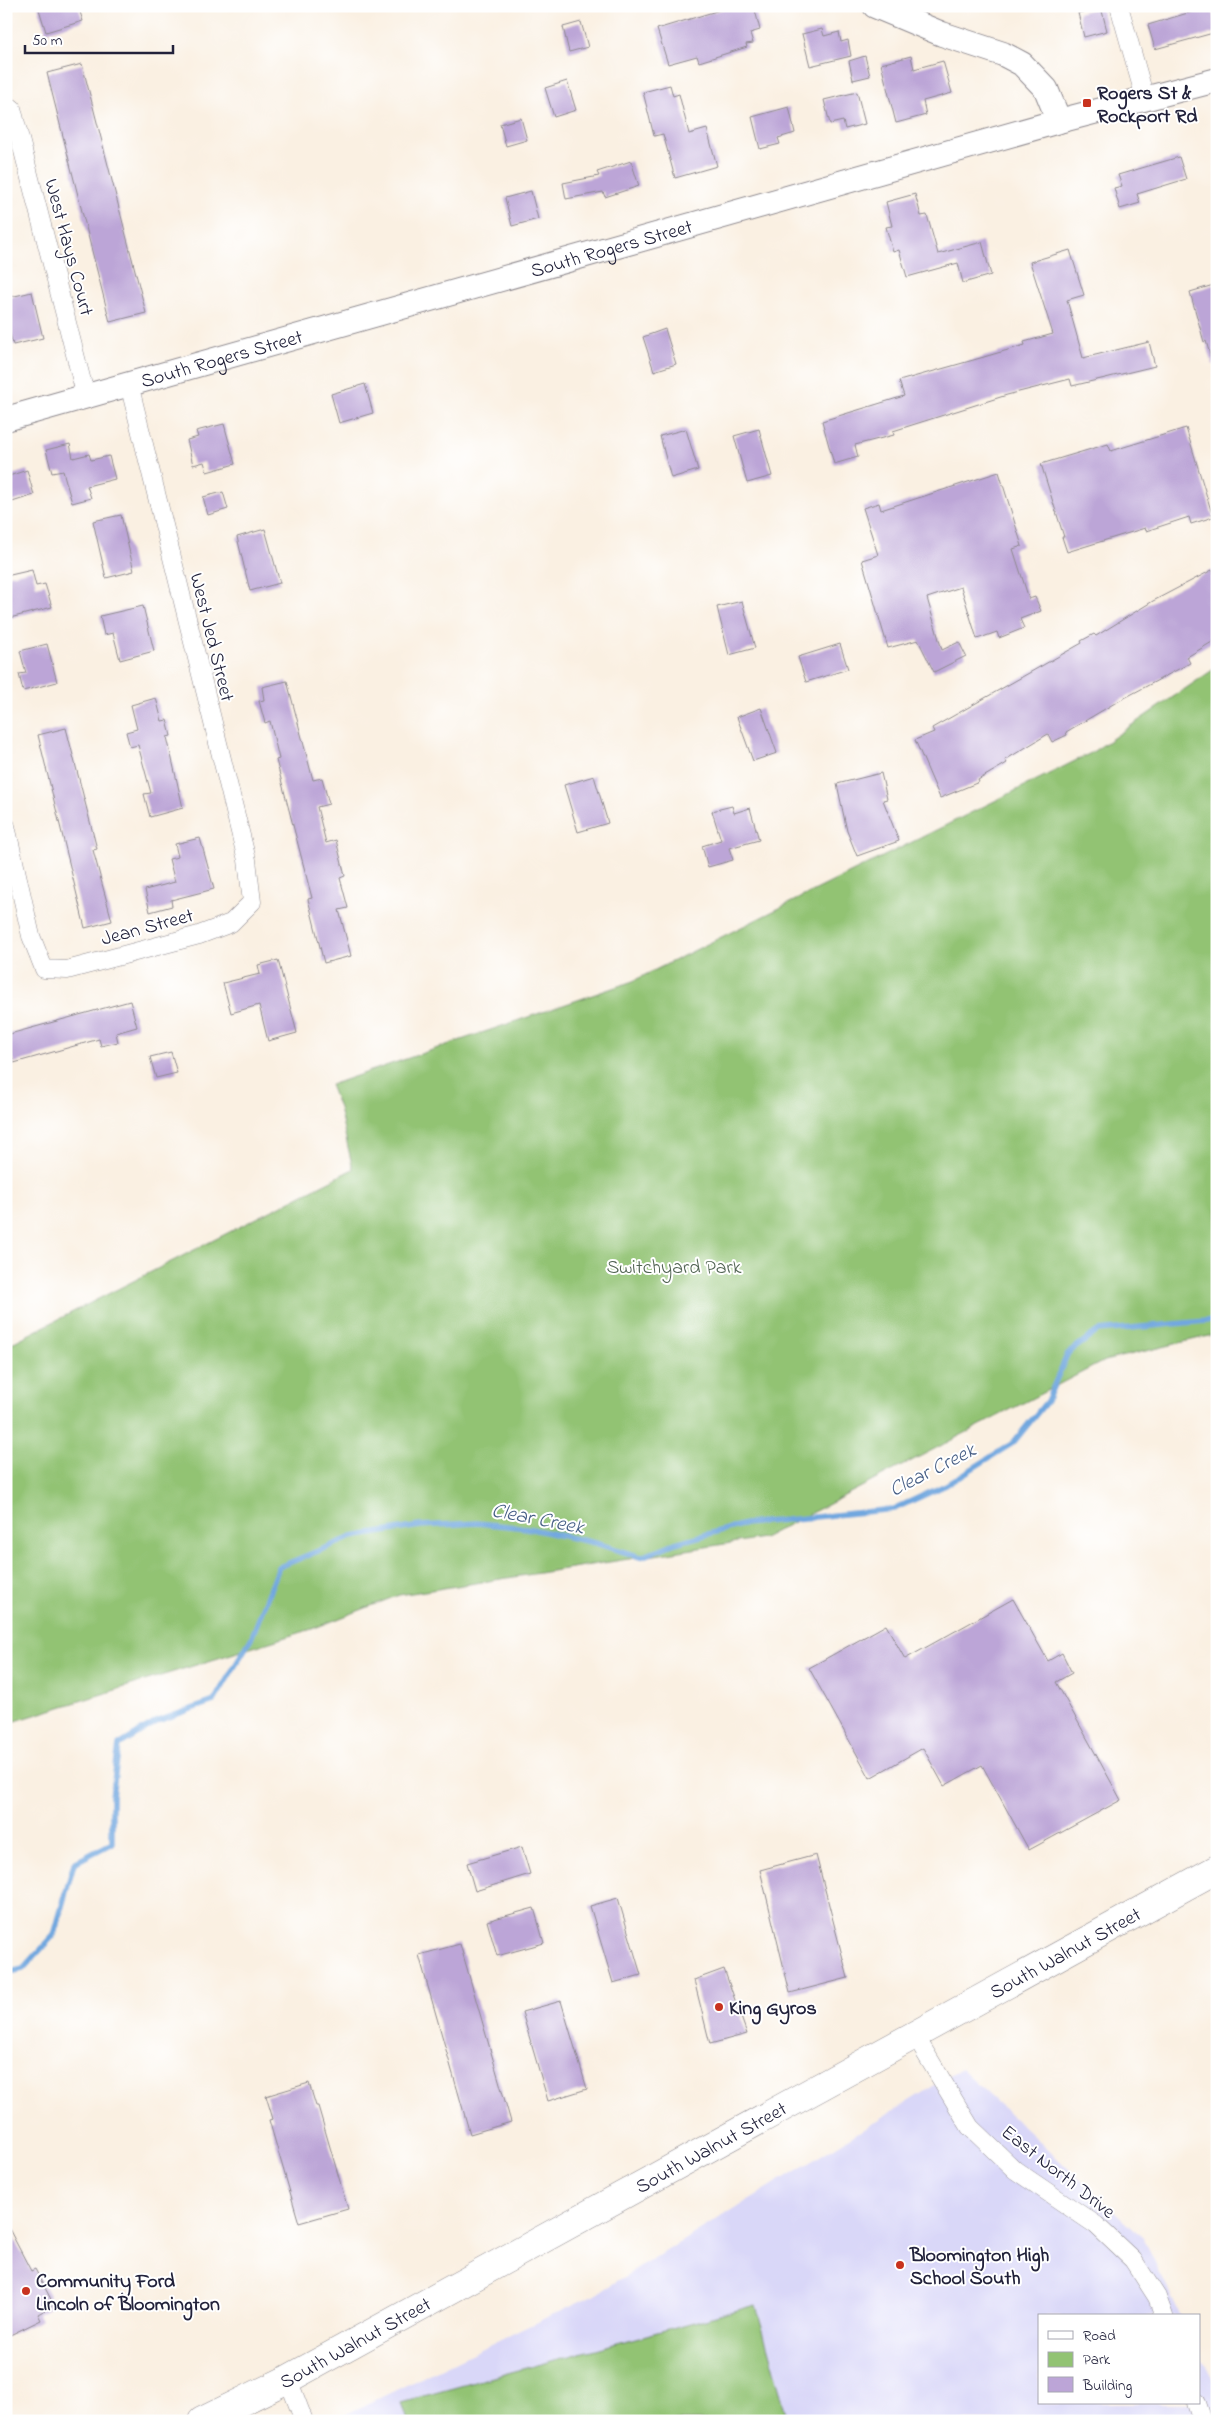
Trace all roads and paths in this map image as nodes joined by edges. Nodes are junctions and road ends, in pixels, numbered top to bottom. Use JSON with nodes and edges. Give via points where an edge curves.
{"nodes":[{"id":1,"x":876,"y":6,"type":"edge"},
{"id":2,"x":1119,"y":6,"type":"edge"},
{"id":3,"x":899,"y":11,"type":"edge"},
{"id":4,"x":1217,"y":80,"type":"edge"},
{"id":5,"x":1145,"y":98,"type":"junction"},
{"id":6,"x":12,"y":108,"type":"dead end"},
{"id":7,"x":1059,"y":121,"type":"junction"},
{"id":8,"x":129,"y":384,"type":"junction"},
{"id":9,"x":86,"y":397,"type":"junction"},
{"id":10,"x":6,"y":419,"type":"edge"},
{"id":11,"x":6,"y":826,"type":"edge"},
{"id":12,"x":252,"y":902,"type":"joint"},
{"id":13,"x":1217,"y":1869,"type":"edge"},
{"id":14,"x":914,"y":2034,"type":"junction"},
{"id":15,"x":1163,"y":2314,"type":"edge"},
{"id":16,"x":288,"y":2379,"type":"junction"},
{"id":17,"x":1196,"y":2404,"type":"edge"},
{"id":18,"x":202,"y":2421,"type":"edge"},
{"id":19,"x":304,"y":2421,"type":"edge"},
{"id":20,"x":1202,"y":2421,"type":"edge"}],
"edges":[{"from":1,"to":3,"type":"street"},
{"from":2,"to":5,"type":"street"},
{"from":3,"to":7,"type":"street","via":[[942,34],[1003,54],[1022,64],[1046,89]]},
{"from":4,"to":5,"type":"street","name":"South Rogers Street"},
{"from":5,"to":7,"type":"street","name":"South Rogers Street"},
{"from":6,"to":9,"type":"street","name":"West Hays Court"},
{"from":7,"to":8,"type":"street","name":"South Rogers Street"},
{"from":8,"to":9,"type":"street","name":"South Rogers Street"},
{"from":8,"to":12,"type":"street","name":"West Jed Street","via":[[247,860]]},
{"from":9,"to":10,"type":"street","name":"South Rogers Street"},
{"from":11,"to":12,"type":"street","name":"Jean Street","via":[[31,936],[44,969],[67,970],[199,935],[231,923]]},
{"from":13,"to":14,"type":"main road","name":"South Walnut Street"},
{"from":14,"to":15,"type":"street","name":"East North Drive","via":[[970,2127],[1015,2170],[1096,2225],[1133,2260],[1157,2297]]},
{"from":14,"to":16,"type":"main road","name":"South Walnut Street"},
{"from":16,"to":18,"type":"main road","name":"South Walnut Street"},
{"from":16,"to":19,"type":"street"},
{"from":17,"to":20,"type":"street"}]}
